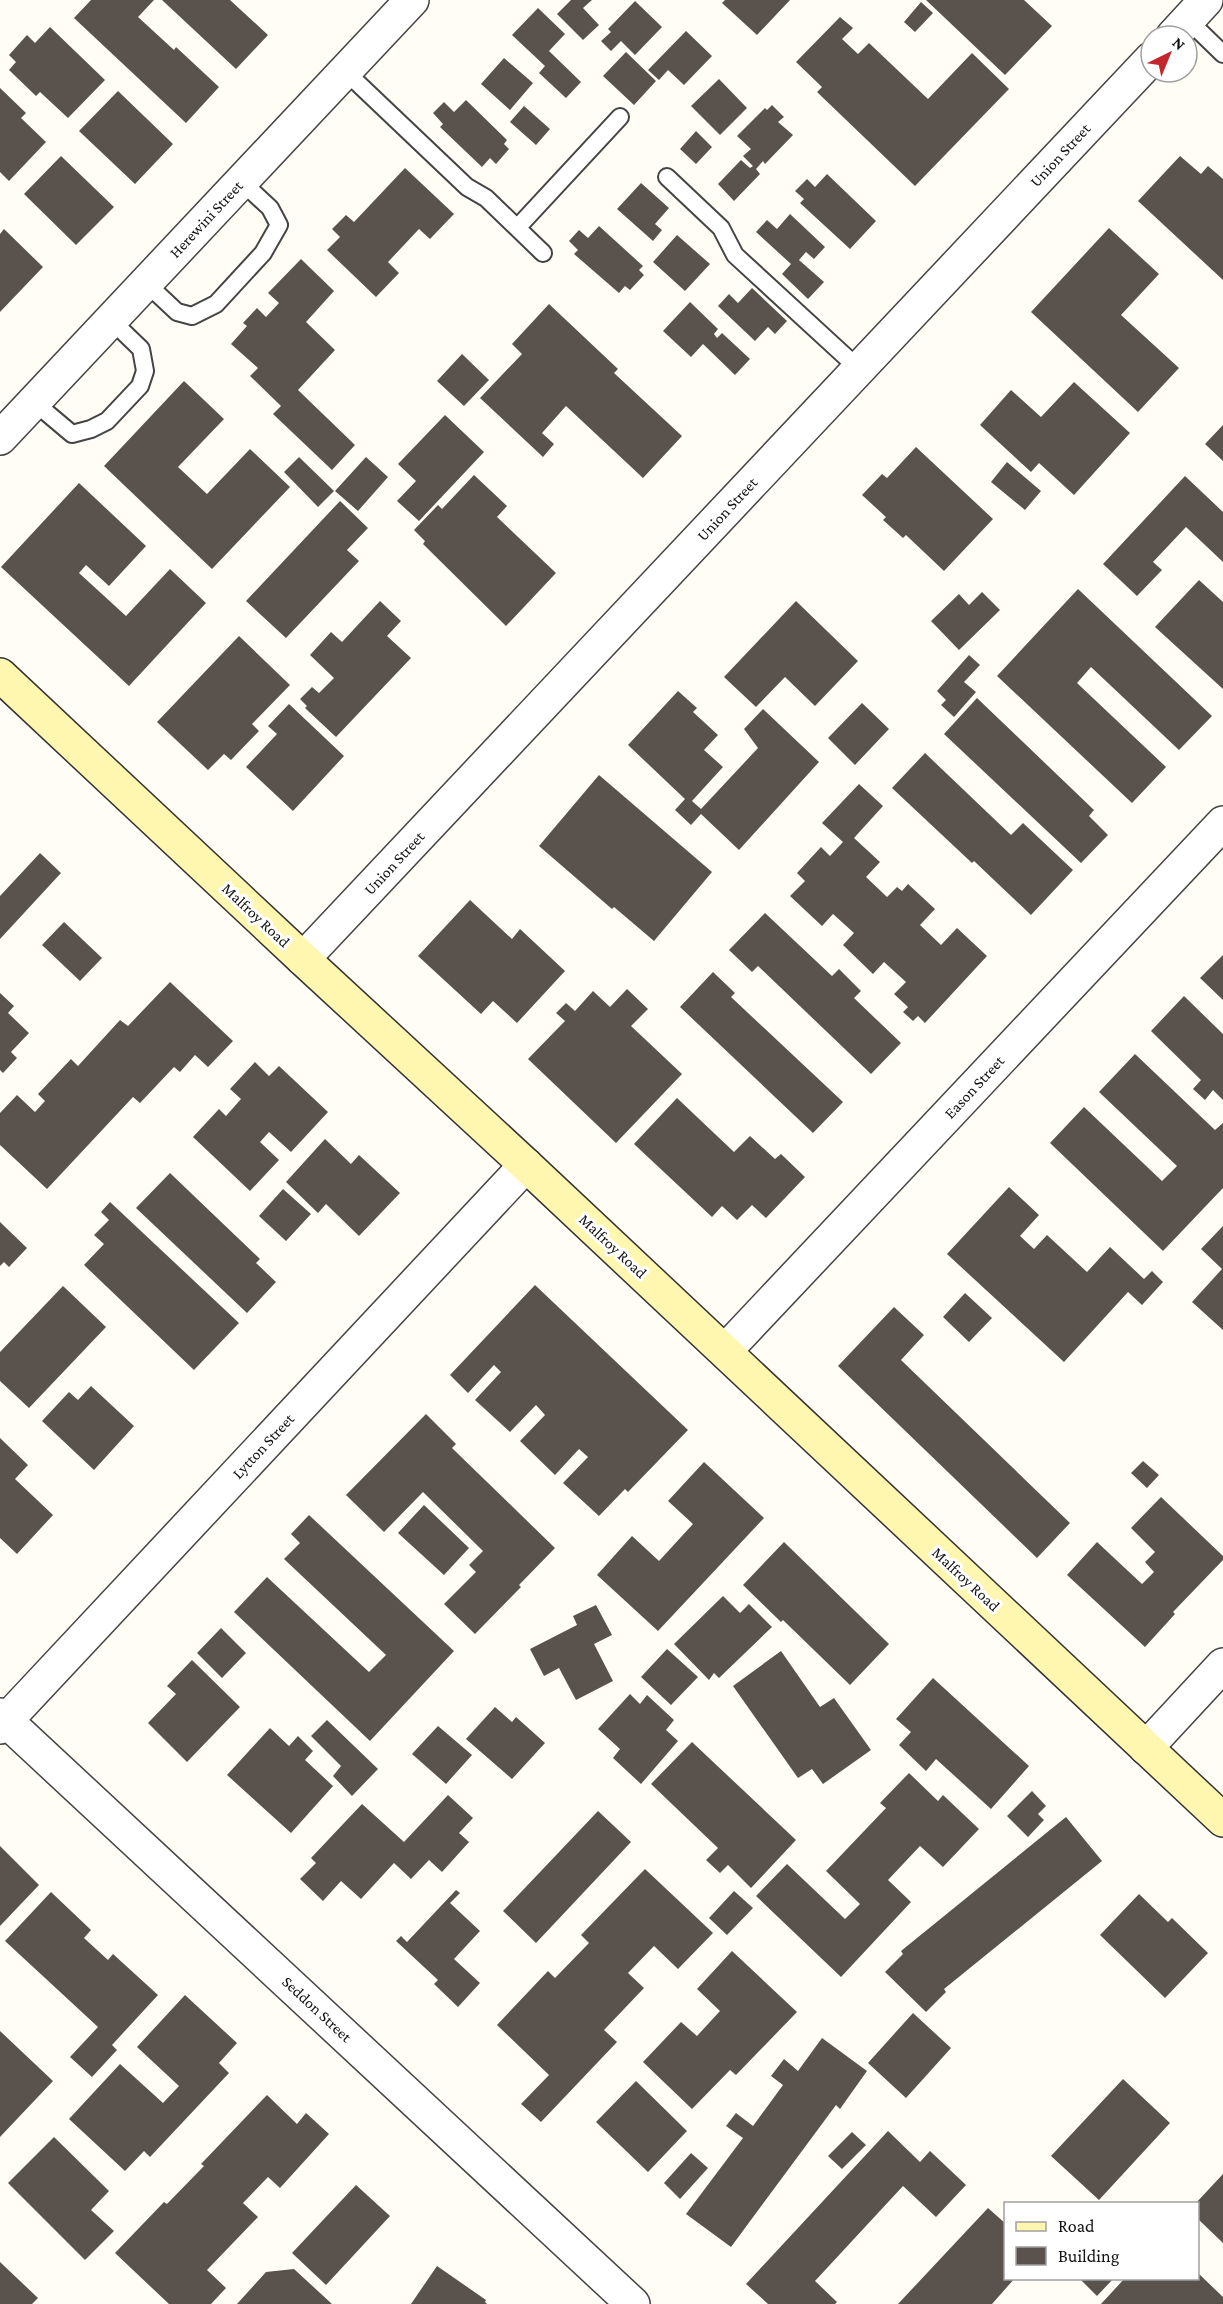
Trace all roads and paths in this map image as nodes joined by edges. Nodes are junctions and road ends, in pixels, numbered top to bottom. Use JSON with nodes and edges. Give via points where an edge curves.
{"nodes":[{"id":1,"x":412,"y":0,"type":"edge"},
{"id":2,"x":1189,"y":19,"type":"edge"},
{"id":3,"x":1223,"y":54,"type":"edge"},
{"id":4,"x":345,"y":71,"type":"junction"},
{"id":5,"x":1139,"y":72,"type":"edge"},
{"id":6,"x":620,"y":117,"type":"dead end"},
{"id":7,"x":667,"y":177,"type":"dead end"},
{"id":8,"x":241,"y":181,"type":"junction"},
{"id":9,"x":517,"y":228,"type":"junction"},
{"id":10,"x":543,"y":253,"type":"dead end"},
{"id":11,"x":146,"y":283,"type":"junction"},
{"id":12,"x":111,"y":320,"type":"junction"},
{"id":13,"x":859,"y":369,"type":"junction"},
{"id":14,"x":34,"y":402,"type":"junction"},
{"id":15,"x":0,"y":438,"type":"edge"},
{"id":16,"x":0,"y":675,"type":"edge"},
{"id":17,"x":1223,"y":823,"type":"edge"},
{"id":18,"x":303,"y":959,"type":"junction"},
{"id":19,"x":526,"y":1165,"type":"junction"},
{"id":20,"x":725,"y":1351,"type":"junction"},
{"id":21,"x":1223,"y":1665,"type":"edge"},
{"id":22,"x":2,"y":1721,"type":"edge"},
{"id":23,"x":1146,"y":1748,"type":"junction"},
{"id":24,"x":1223,"y":1820,"type":"edge"},
{"id":25,"x":633,"y":2304,"type":"edge"}],
"edges":[{"from":1,"to":4,"type":"street","name":"Herewini Street"},
{"from":2,"to":3,"type":"lane"},
{"from":4,"to":8,"type":"street","name":"Herewini Street"},
{"from":4,"to":9,"type":"lane","via":[[467,187],[486,198]]},
{"from":5,"to":13,"type":"street","name":"Union Street"},
{"from":6,"to":9,"type":"lane"},
{"from":7,"to":13,"type":"lane","via":[[721,228],[735,255]]},
{"from":8,"to":11,"type":"street","name":"Herewini Street"},
{"from":8,"to":11,"type":"lane","via":[[270,208],[279,225],[262,253],[216,304],[192,316],[177,312]]},
{"from":9,"to":10,"type":"lane"},
{"from":11,"to":12,"type":"street","name":"Herewini Street"},
{"from":12,"to":14,"type":"street","name":"Herewini Street"},
{"from":12,"to":14,"type":"lane","via":[[141,349],[145,371],[140,386],[107,421],[72,434]]},
{"from":13,"to":18,"type":"street","name":"Union Street"},
{"from":14,"to":15,"type":"street","name":"Herewini Street"},
{"from":16,"to":18,"type":"main road","name":"Malfroy Road"},
{"from":17,"to":20,"type":"street","name":"Eason Street"},
{"from":18,"to":19,"type":"main road","name":"Malfroy Road"},
{"from":19,"to":20,"type":"main road","name":"Malfroy Road"},
{"from":19,"to":22,"type":"street","name":"Lytton Street"},
{"from":20,"to":23,"type":"main road","name":"Malfroy Road"},
{"from":21,"to":23,"type":"street"},
{"from":22,"to":25,"type":"street","name":"Seddon Street"},
{"from":23,"to":24,"type":"main road","name":"Malfroy Road"}]}
